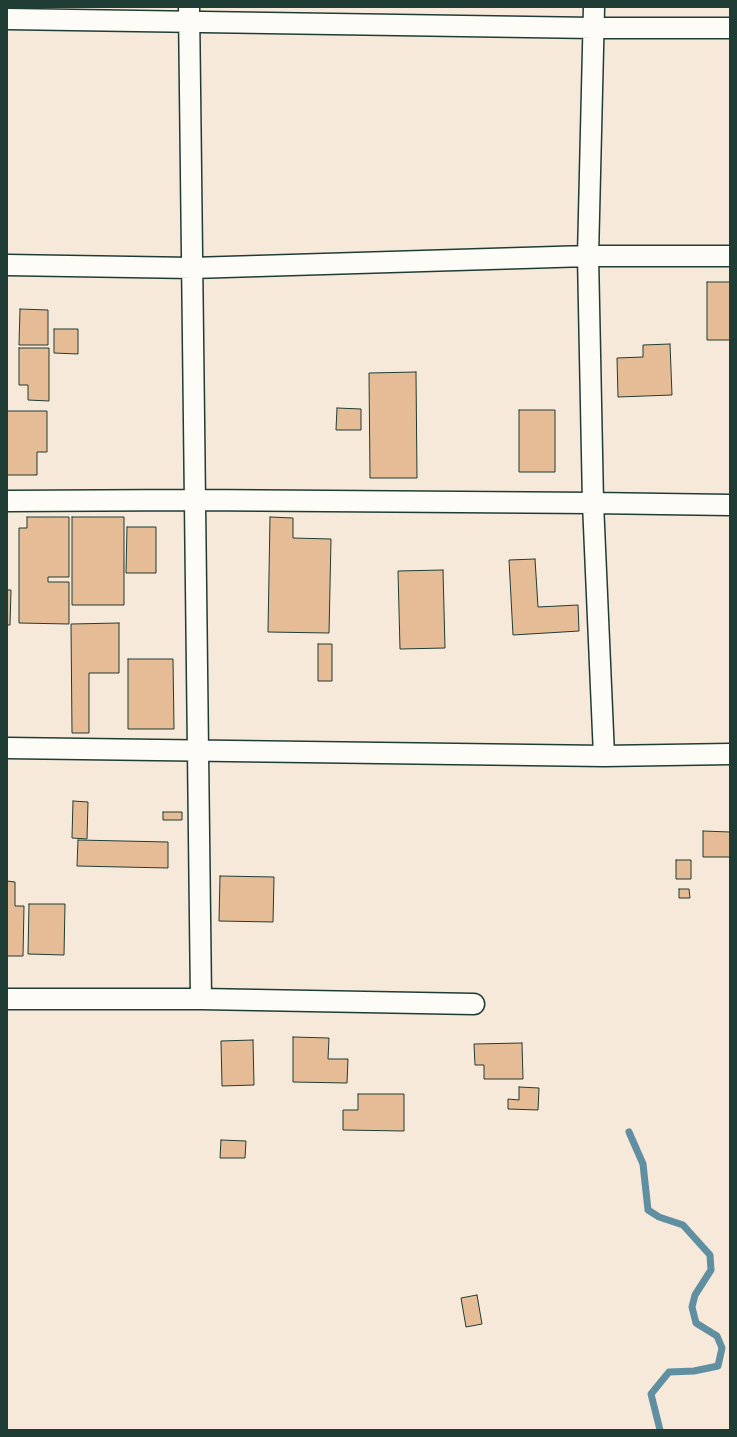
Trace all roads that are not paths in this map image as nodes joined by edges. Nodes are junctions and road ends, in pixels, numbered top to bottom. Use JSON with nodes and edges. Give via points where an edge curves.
{"nodes":[{"id":1,"x":594,"y":7,"type":"edge"},
{"id":2,"x":190,"y":15,"type":"edge"},
{"id":3,"x":7,"y":19,"type":"edge"},
{"id":4,"x":593,"y":28,"type":"junction"},
{"id":5,"x":730,"y":28,"type":"edge"},
{"id":6,"x":588,"y":256,"type":"junction"},
{"id":7,"x":730,"y":256,"type":"edge"},
{"id":8,"x":7,"y":265,"type":"edge"},
{"id":9,"x":192,"y":268,"type":"junction"},
{"id":10,"x":194,"y":500,"type":"junction"},
{"id":11,"x":7,"y":501,"type":"edge"},
{"id":12,"x":593,"y":503,"type":"junction"},
{"id":13,"x":730,"y":505,"type":"edge"},
{"id":14,"x":7,"y":748,"type":"edge"},
{"id":15,"x":197,"y":752,"type":"junction"},
{"id":16,"x":730,"y":754,"type":"edge"},
{"id":17,"x":604,"y":756,"type":"junction"},
{"id":18,"x":7,"y":999,"type":"edge"},
{"id":19,"x":201,"y":999,"type":"junction"},
{"id":20,"x":474,"y":1004,"type":"dead end"}],
"edges":[{"from":1,"to":4,"type":"street"},
{"from":2,"to":3,"type":"street"},
{"from":2,"to":4,"type":"street"},
{"from":2,"to":9,"type":"street"},
{"from":4,"to":5,"type":"street"},
{"from":4,"to":6,"type":"street"},
{"from":6,"to":7,"type":"street"},
{"from":6,"to":9,"type":"street"},
{"from":6,"to":12,"type":"street"},
{"from":8,"to":9,"type":"street"},
{"from":9,"to":10,"type":"street"},
{"from":10,"to":11,"type":"street"},
{"from":10,"to":12,"type":"street"},
{"from":10,"to":15,"type":"street"},
{"from":12,"to":13,"type":"street"},
{"from":12,"to":17,"type":"street"},
{"from":14,"to":15,"type":"street"},
{"from":15,"to":17,"type":"street"},
{"from":15,"to":19,"type":"street"},
{"from":16,"to":17,"type":"street"},
{"from":18,"to":19,"type":"street"},
{"from":19,"to":20,"type":"street"}]}
